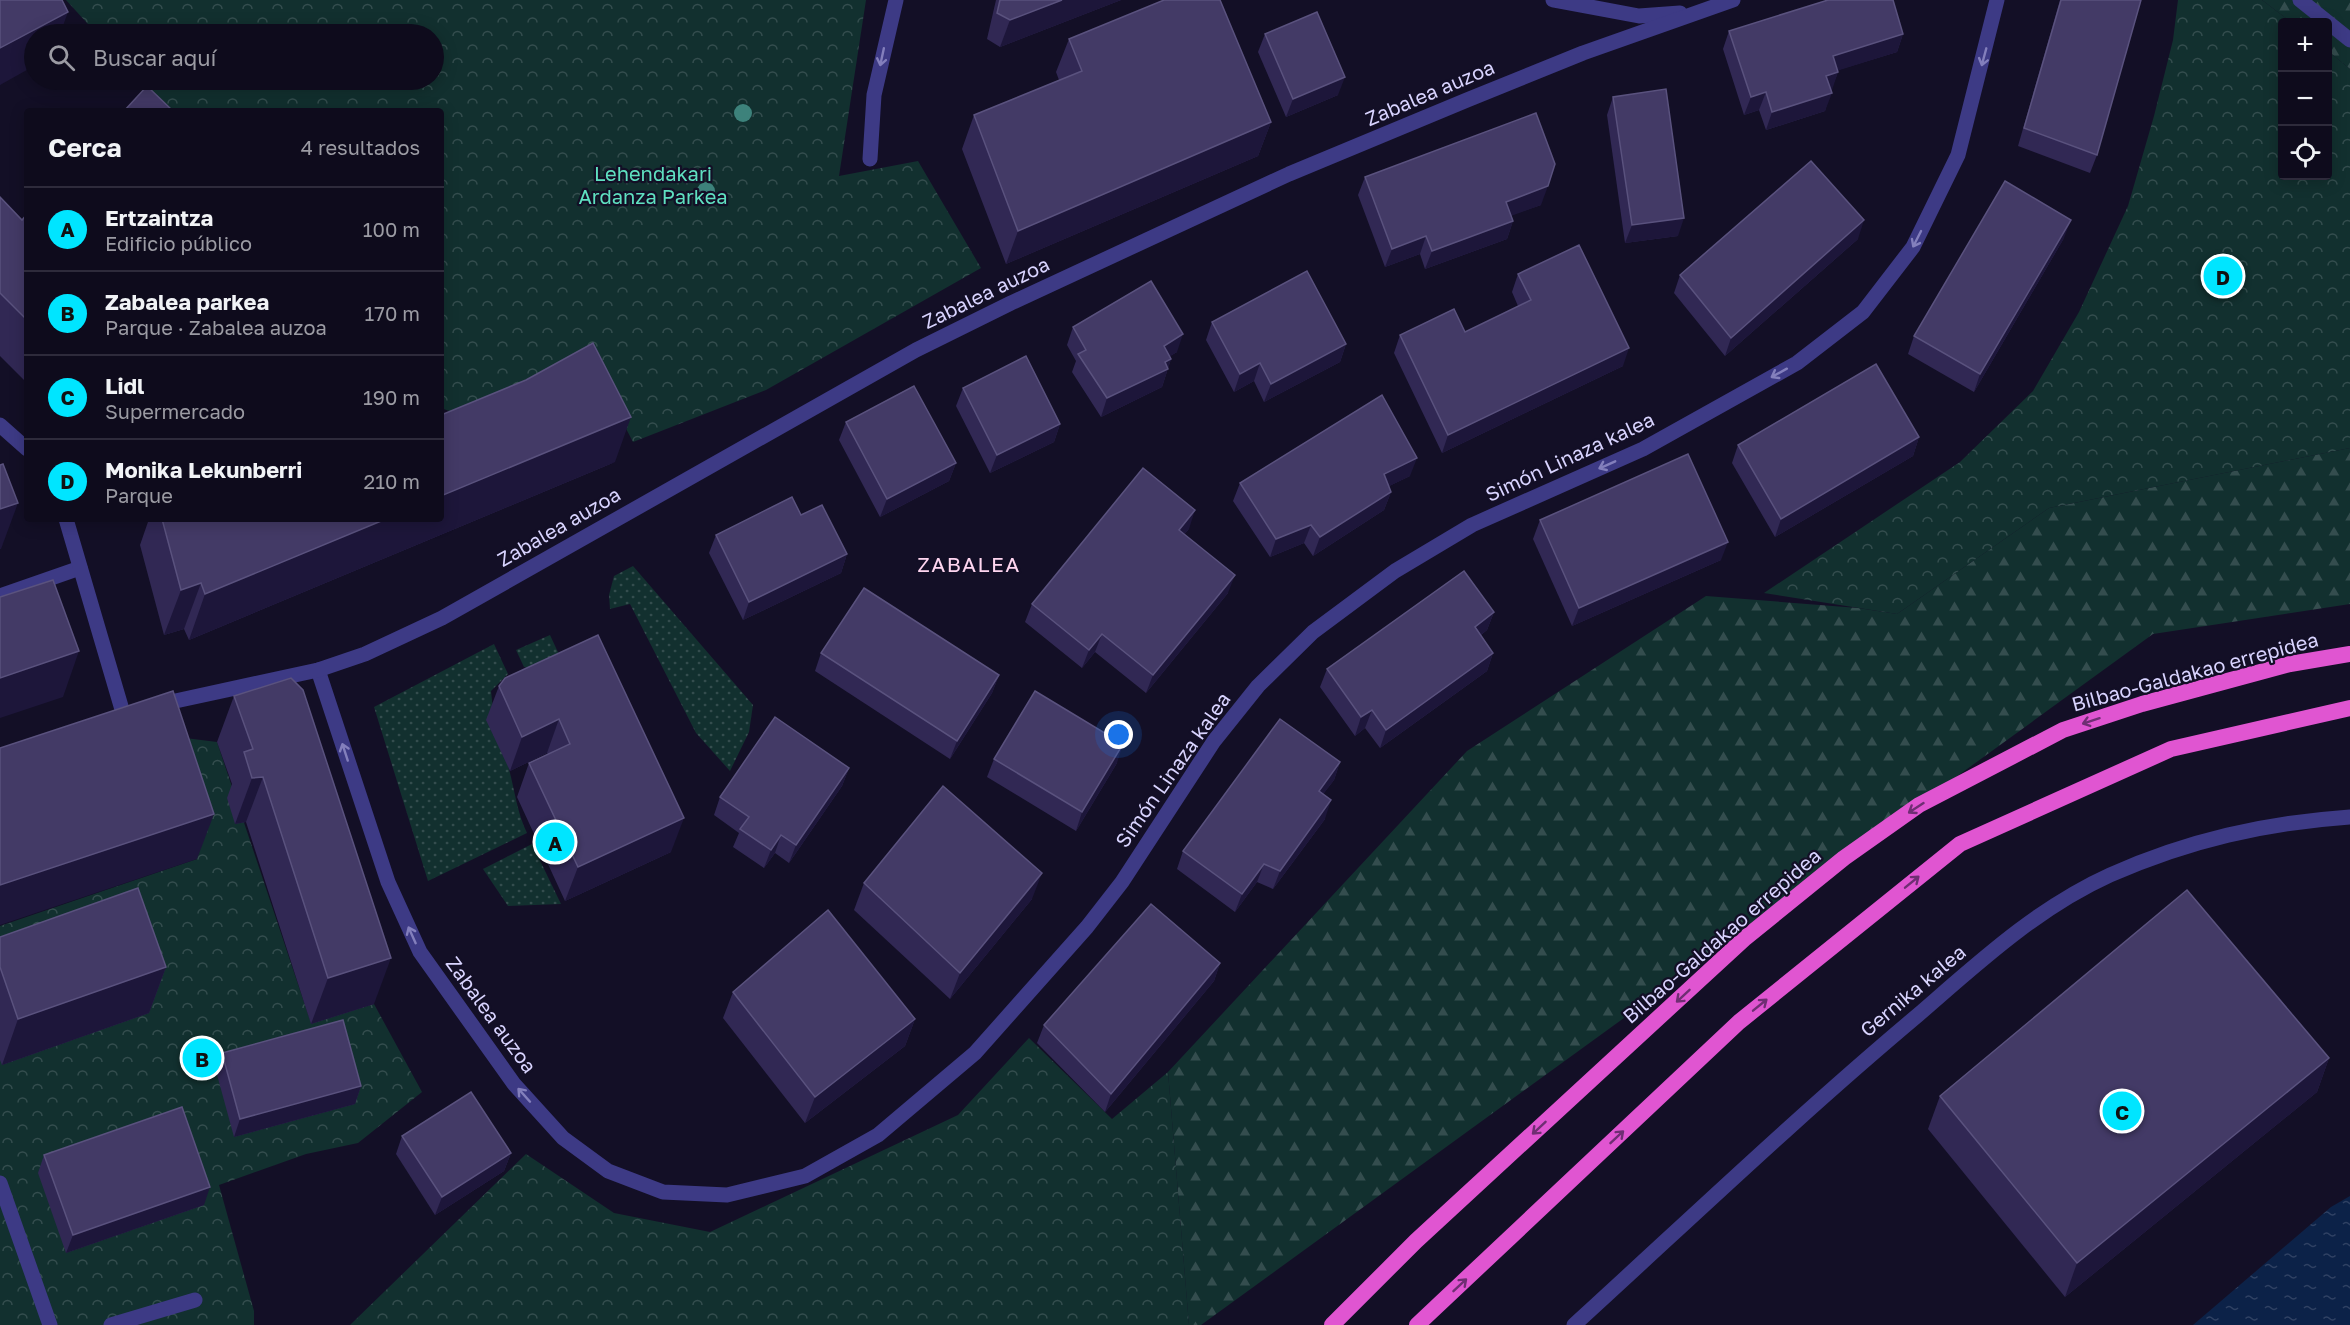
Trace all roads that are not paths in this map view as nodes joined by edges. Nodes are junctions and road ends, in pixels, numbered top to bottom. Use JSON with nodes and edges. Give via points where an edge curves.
{"nodes":[{"id":1,"x":896,"y":0,"type":"edge"},
{"id":2,"x":1552,"y":0,"type":"edge"},
{"id":3,"x":1733,"y":0,"type":"edge"},
{"id":4,"x":1997,"y":0,"type":"edge"},
{"id":5,"x":2301,"y":0,"type":"edge"},
{"id":6,"x":1701,"y":11,"type":"junction"},
{"id":7,"x":2350,"y":40,"type":"edge"},
{"id":8,"x":870,"y":159,"type":"dead end"},
{"id":9,"x":1,"y":427,"type":"edge"},
{"id":10,"x":24,"y":446,"type":"edge"},
{"id":11,"x":67,"y":522,"type":"edge"},
{"id":12,"x":80,"y":568,"type":"junction"},
{"id":13,"x":0,"y":596,"type":"edge"},
{"id":14,"x":2350,"y":654,"type":"edge"},
{"id":15,"x":318,"y":670,"type":"junction"},
{"id":16,"x":2350,"y":708,"type":"edge"},
{"id":17,"x":2350,"y":817,"type":"edge"},
{"id":18,"x":563,"y":1138,"type":"joint"},
{"id":19,"x":0,"y":1183,"type":"edge"},
{"id":20,"x":195,"y":1300,"type":"dead end"},
{"id":21,"x":50,"y":1325,"type":"edge"},
{"id":22,"x":111,"y":1325,"type":"edge"},
{"id":23,"x":1332,"y":1325,"type":"edge"},
{"id":24,"x":1417,"y":1325,"type":"edge"},
{"id":25,"x":1574,"y":1325,"type":"edge"}],
"edges":[{"from":1,"to":8,"type":"street","one_way":true,"via":[[874,95]]},
{"from":2,"to":6,"type":"street","via":[[1639,16]]},
{"from":3,"to":6,"type":"street"},
{"from":4,"to":18,"type":"street","name":"Simón Linaza kalea","one_way":true,"via":[[1958,155],[1913,247],[1863,312],[1797,363],[1643,449],[1462,531],[1395,571],[1313,632],[1258,686],[1214,741],[1122,882],[1087,927],[975,1053],[878,1135],[805,1176],[727,1195],[663,1192],[608,1171]]},
{"from":5,"to":7,"type":"street"},
{"from":6,"to":15,"type":"street","name":"Zabalea auzoa","via":[[1582,53],[1300,170],[1011,303],[916,350],[442,618],[365,654]]},
{"from":9,"to":10,"type":"street"},
{"from":11,"to":12,"type":"street","name":"Zabalea auzoa"},
{"from":12,"to":13,"type":"street"},
{"from":12,"to":15,"type":"street","name":"Zabalea auzoa","via":[[128,712]]},
{"from":14,"to":23,"type":"highway","name":"Bilbao-Galdakao errepidea","one_way":true,"via":[[2290,664],[2063,730],[1919,805],[1844,858],[1744,939],[1416,1241]]},
{"from":18,"to":15,"type":"street","name":"Zabalea auzoa","one_way":true,"via":[[514,1084],[420,952],[388,882]]},
{"from":24,"to":16,"type":"highway","one_way":true,"via":[[1739,1022],[1960,844],[2171,749]]},
{"from":17,"to":25,"type":"street","name":"Gernika kalea","via":[[2286,822],[2187,845],[2108,876],[2023,926],[1845,1076]]},
{"from":19,"to":21,"type":"street"},
{"from":20,"to":22,"type":"street"}]}
